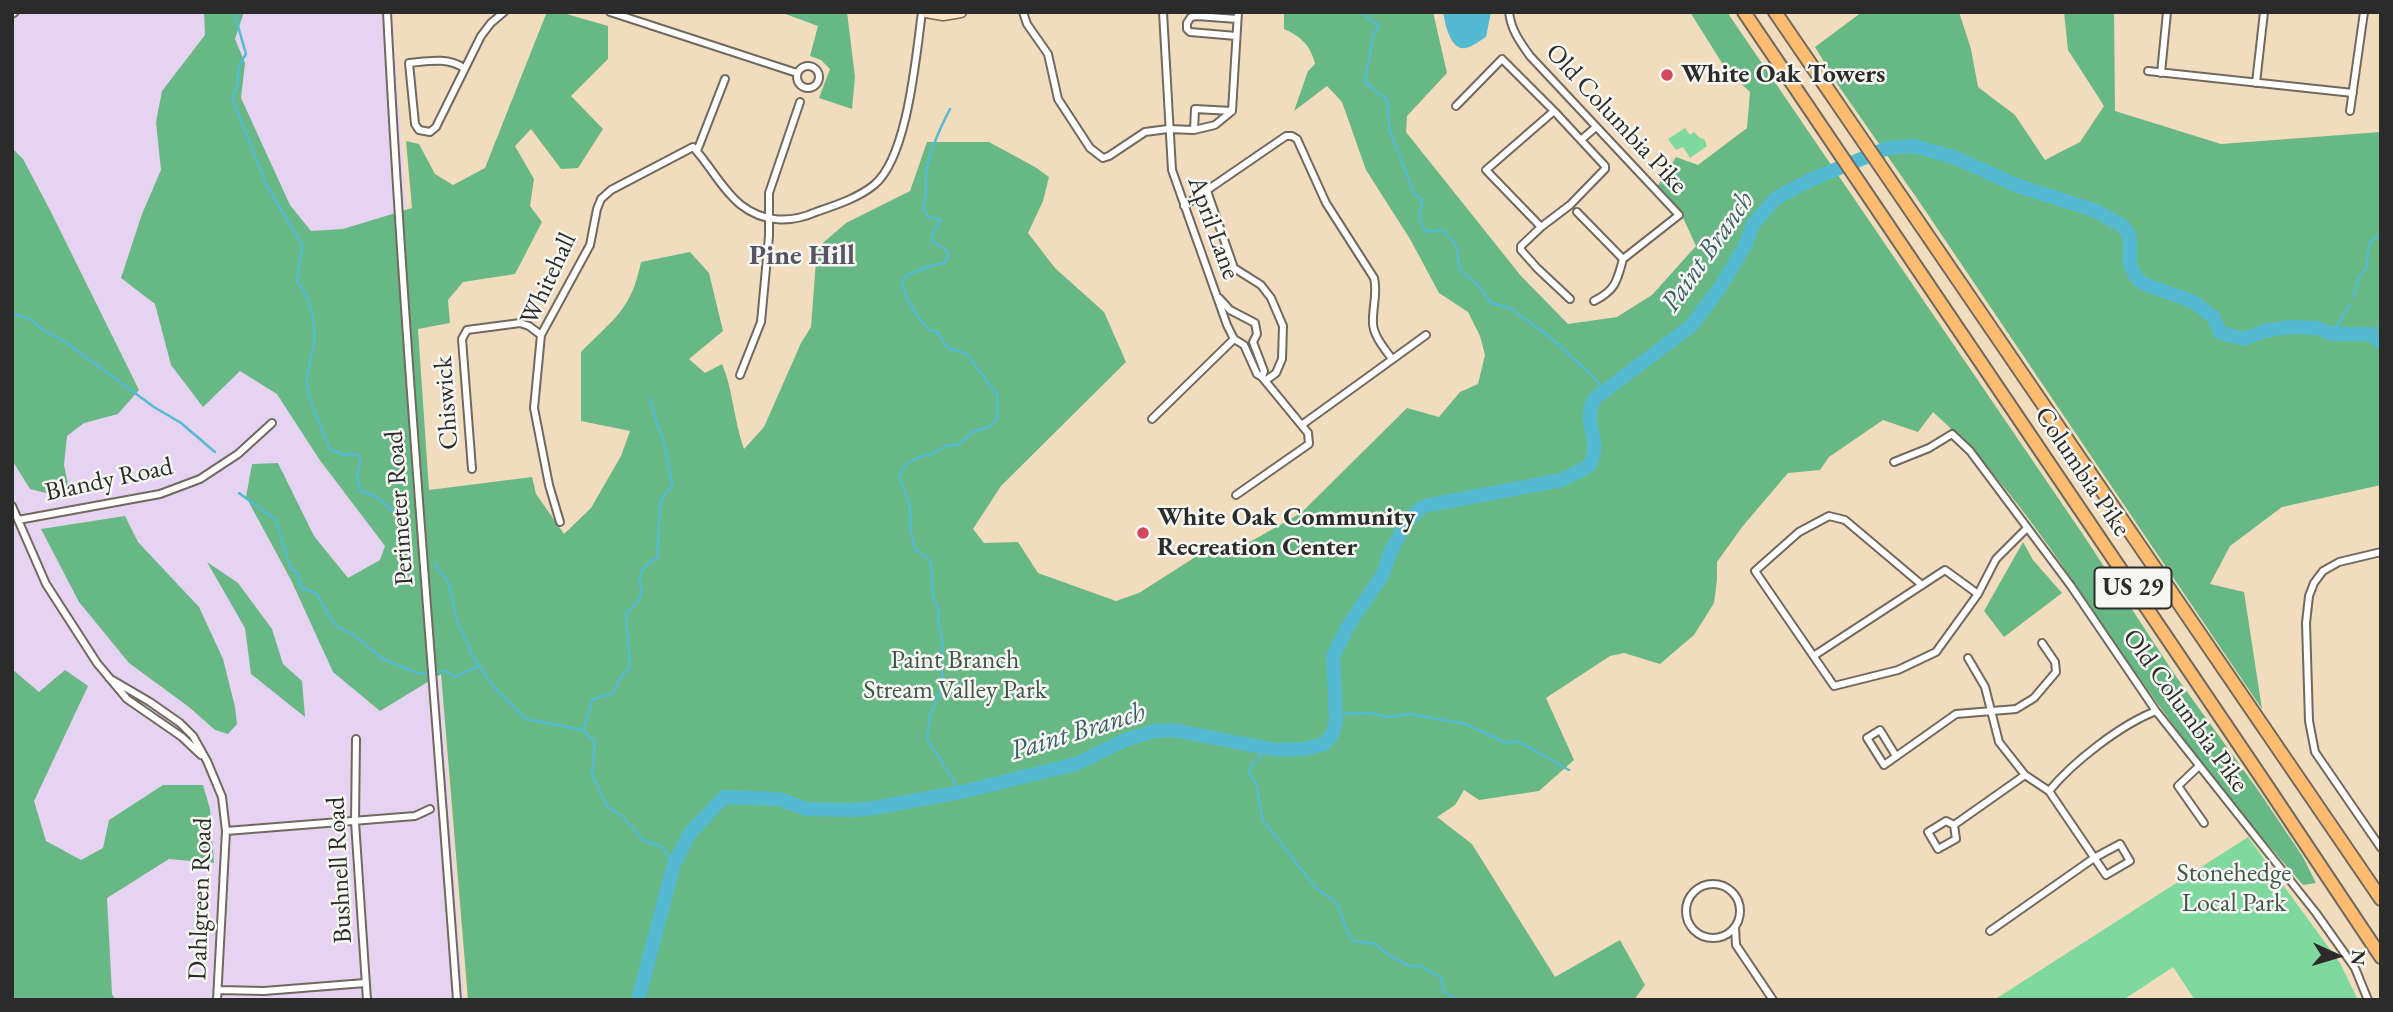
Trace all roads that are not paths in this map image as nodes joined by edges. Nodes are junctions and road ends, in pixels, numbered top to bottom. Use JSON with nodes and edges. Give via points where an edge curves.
{"nodes":[{"id":1,"x":387,"y":12,"type":"edge"},
{"id":2,"x":504,"y":12,"type":"edge"},
{"id":3,"x":610,"y":12,"type":"edge"},
{"id":4,"x":924,"y":12,"type":"edge"},
{"id":5,"x":961,"y":12,"type":"edge"},
{"id":6,"x":1023,"y":12,"type":"edge"},
{"id":7,"x":1163,"y":12,"type":"edge"},
{"id":8,"x":1509,"y":12,"type":"edge"},
{"id":9,"x":1744,"y":12,"type":"edge"},
{"id":10,"x":1775,"y":12,"type":"edge"},
{"id":11,"x":2167,"y":12,"type":"edge"},
{"id":12,"x":2264,"y":12,"type":"edge"},
{"id":13,"x":2364,"y":12,"type":"edge"},
{"id":14,"x":1237,"y":16,"type":"edge"},
{"id":15,"x":1236,"y":36,"type":"junction"},
{"id":16,"x":464,"y":68,"type":"junction"},
{"id":17,"x":2148,"y":71,"type":"dead end"},
{"id":18,"x":2161,"y":73,"type":"junction"},
{"id":19,"x":797,"y":74,"type":"dead end"},
{"id":20,"x":724,"y":79,"type":"dead end"},
{"id":21,"x":2256,"y":83,"type":"junction"},
{"id":22,"x":2353,"y":93,"type":"junction"},
{"id":23,"x":800,"y":102,"type":"dead end"},
{"id":24,"x":1456,"y":106,"type":"dead end"},
{"id":25,"x":1232,"y":111,"type":"junction"},
{"id":26,"x":1553,"y":111,"type":"junction"},
{"id":27,"x":2350,"y":111,"type":"dead end"},
{"id":28,"x":1596,"y":127,"type":"junction"},
{"id":29,"x":1168,"y":129,"type":"junction"},
{"id":30,"x":1194,"y":130,"type":"junction"},
{"id":31,"x":1582,"y":139,"type":"junction"},
{"id":32,"x":695,"y":149,"type":"junction"},
{"id":33,"x":1207,"y":191,"type":"junction"},
{"id":34,"x":1184,"y":206,"type":"junction"},
{"id":35,"x":1577,"y":212,"type":"dead end"},
{"id":36,"x":767,"y":219,"type":"junction"},
{"id":37,"x":1541,"y":227,"type":"junction"},
{"id":38,"x":1623,"y":259,"type":"junction"},
{"id":39,"x":1217,"y":296,"type":"junction"},
{"id":40,"x":1570,"y":299,"type":"dead end"},
{"id":41,"x":1594,"y":301,"type":"dead end"},
{"id":42,"x":541,"y":335,"type":"junction"},
{"id":43,"x":1426,"y":335,"type":"dead end"},
{"id":44,"x":1234,"y":339,"type":"junction"},
{"id":45,"x":1253,"y":342,"type":"junction"},
{"id":46,"x":1244,"y":345,"type":"junction"},
{"id":47,"x":1392,"y":359,"type":"junction"},
{"id":48,"x":740,"y":375,"type":"dead end"},
{"id":49,"x":1264,"y":379,"type":"junction"},
{"id":50,"x":1152,"y":419,"type":"dead end"},
{"id":51,"x":272,"y":423,"type":"dead end"},
{"id":52,"x":1303,"y":424,"type":"junction"},
{"id":53,"x":1894,"y":461,"type":"dead end"},
{"id":54,"x":472,"y":469,"type":"dead end"},
{"id":55,"x":1236,"y":495,"type":"dead end"},
{"id":56,"x":12,"y":506,"type":"edge"},
{"id":57,"x":18,"y":520,"type":"junction"},
{"id":58,"x":560,"y":522,"type":"dead end"},
{"id":59,"x":2026,"y":528,"type":"junction"},
{"id":60,"x":2381,"y":552,"type":"edge"},
{"id":61,"x":1922,"y":585,"type":"junction"},
{"id":62,"x":1978,"y":594,"type":"junction"},
{"id":63,"x":2042,"y":643,"type":"dead end"},
{"id":64,"x":1815,"y":655,"type":"junction"},
{"id":65,"x":1968,"y":658,"type":"dead end"},
{"id":66,"x":109,"y":678,"type":"junction"},
{"id":67,"x":1991,"y":710,"type":"junction"},
{"id":68,"x":2156,"y":711,"type":"junction"},
{"id":69,"x":356,"y":739,"type":"dead end"},
{"id":70,"x":1896,"y":756,"type":"junction"},
{"id":71,"x":207,"y":761,"type":"junction"},
{"id":72,"x":2199,"y":766,"type":"junction"},
{"id":73,"x":2025,"y":775,"type":"junction"},
{"id":74,"x":2049,"y":791,"type":"junction"},
{"id":75,"x":430,"y":809,"type":"dead end"},
{"id":76,"x":355,"y":822,"type":"junction"},
{"id":77,"x":2204,"y":822,"type":"dead end"},
{"id":78,"x":1954,"y":825,"type":"junction"},
{"id":79,"x":226,"y":831,"type":"junction"},
{"id":80,"x":2381,"y":848,"type":"edge"},
{"id":81,"x":2094,"y":858,"type":"junction"},
{"id":82,"x":2381,"y":899,"type":"edge"},
{"id":83,"x":1735,"y":927,"type":"junction"},
{"id":84,"x":1990,"y":930,"type":"dead end"},
{"id":85,"x":1718,"y":938,"type":"junction"},
{"id":86,"x":1737,"y":945,"type":"junction"},
{"id":87,"x":2381,"y":957,"type":"edge"},
{"id":88,"x":365,"y":983,"type":"junction"},
{"id":89,"x":218,"y":990,"type":"junction"},
{"id":90,"x":217,"y":1000,"type":"edge"},
{"id":91,"x":367,"y":1000,"type":"edge"},
{"id":92,"x":457,"y":1000,"type":"edge"},
{"id":93,"x":1773,"y":1000,"type":"edge"},
{"id":94,"x":2368,"y":1000,"type":"edge"}],
"edges":[{"from":1,"to":92,"type":"street","name":"Perimeter Road"},
{"from":2,"to":16,"type":"street","via":[[485,30]]},
{"from":3,"to":19,"type":"street"},
{"from":4,"to":5,"type":"street"},
{"from":4,"to":36,"type":"street","via":[[907,114],[891,161],[877,183],[800,219]]},
{"from":6,"to":29,"type":"street","via":[[1048,54],[1058,99],[1098,155],[1109,156],[1145,132]]},
{"from":7,"to":29,"type":"street","name":"April Lane"},
{"from":8,"to":28,"type":"street","name":"Old Columbia Pike","via":[[1517,37],[1530,56]]},
{"from":9,"to":87,"type":"highway","name":"Columbia Pike","number":"US 29"},
{"from":10,"to":82,"type":"highway","name":"Columbia Pike","number":"US 29"},
{"from":11,"to":18,"type":"street"},
{"from":12,"to":21,"type":"street"},
{"from":13,"to":22,"type":"street"},
{"from":14,"to":15,"type":"street"},
{"from":14,"to":15,"type":"street","via":[[1194,16],[1187,23],[1191,32]]},
{"from":15,"to":25,"type":"street"},
{"from":16,"to":16,"type":"street","via":[[436,127],[419,131],[410,63],[443,60]]},
{"from":17,"to":18,"type":"street"},
{"from":18,"to":21,"type":"street"},
{"from":20,"to":32,"type":"street"},
{"from":21,"to":22,"type":"street"},
{"from":22,"to":27,"type":"street"},
{"from":23,"to":36,"type":"street","via":[[769,193]]},
{"from":24,"to":26,"type":"street","via":[[1502,60]]},
{"from":25,"to":30,"type":"street","via":[[1215,125]]},
{"from":25,"to":30,"type":"street","via":[[1195,108]]},
{"from":26,"to":31,"type":"street"},
{"from":26,"to":37,"type":"street","via":[[1486,170]]},
{"from":28,"to":31,"type":"street"},
{"from":28,"to":38,"type":"street","name":"Old Columbia Pike","via":[[1679,215]]},
{"from":29,"to":30,"type":"street"},
{"from":29,"to":34,"type":"street","name":"April Lane","via":[[1172,170]]},
{"from":31,"to":37,"type":"street","via":[[1605,169]]},
{"from":32,"to":36,"type":"street","via":[[740,204]]},
{"from":32,"to":42,"type":"street","name":"Whitehall","via":[[601,199],[590,246]]},
{"from":33,"to":34,"type":"street"},
{"from":33,"to":47,"type":"street","via":[[1286,136],[1297,139],[1326,203],[1374,278],[1375,334]]},
{"from":33,"to":49,"type":"street","via":[[1234,268],[1261,285],[1283,326],[1282,359],[1276,373]]},
{"from":34,"to":39,"type":"street","name":"April Lane"},
{"from":35,"to":38,"type":"street"},
{"from":36,"to":48,"type":"street","via":[[761,322]]},
{"from":37,"to":40,"type":"street","via":[[1521,250]]},
{"from":38,"to":41,"type":"street","via":[[1616,285]]},
{"from":39,"to":44,"type":"street","name":"April Lane"},
{"from":39,"to":45,"type":"street","via":[[1230,310],[1255,323]]},
{"from":42,"to":54,"type":"street","name":"Chiswick","via":[[520,323],[467,330],[462,339]]},
{"from":42,"to":58,"type":"street","name":"Whitehall","via":[[534,408]]},
{"from":43,"to":47,"type":"street"},
{"from":44,"to":46,"type":"street"},
{"from":44,"to":50,"type":"street"},
{"from":45,"to":46,"type":"street"},
{"from":45,"to":49,"type":"street"},
{"from":46,"to":49,"type":"street"},
{"from":47,"to":52,"type":"street"},
{"from":49,"to":52,"type":"street"},
{"from":51,"to":57,"type":"street","name":"Blandy Road","via":[[238,454],[200,479],[160,494]]},
{"from":52,"to":55,"type":"street","via":[[1309,444]]},
{"from":53,"to":59,"type":"street","name":"Old Columbia Pike","via":[[1929,448],[1952,433]]},
{"from":56,"to":57,"type":"street","name":"Dahlgreen Road"},
{"from":57,"to":66,"type":"street","name":"Dahlgreen Road","via":[[46,583]]},
{"from":59,"to":62,"type":"street","via":[[1996,559]]},
{"from":59,"to":68,"type":"street","name":"Old Columbia Pike"},
{"from":60,"to":80,"type":"street","via":[[2339,562],[2323,571],[2309,596],[2306,622],[2309,721],[2315,752]]},
{"from":61,"to":62,"type":"street","via":[[1945,570]]},
{"from":61,"to":64,"type":"street"},
{"from":61,"to":64,"type":"street","via":[[1845,520],[1829,516],[1799,532],[1755,571]]},
{"from":62,"to":64,"type":"street","via":[[1936,652],[1898,670],[1834,686]]},
{"from":63,"to":67,"type":"street","via":[[2056,672],[2034,698],[2016,709]]},
{"from":65,"to":67,"type":"street","via":[[1985,687]]},
{"from":66,"to":71,"type":"street","name":"Dahlgreen Road","via":[[127,699],[183,737]]},
{"from":66,"to":71,"type":"street","name":"Dahlgreen Road","via":[[180,723]]},
{"from":67,"to":70,"type":"street","via":[[1956,714]]},
{"from":67,"to":73,"type":"street","via":[[1999,742]]},
{"from":68,"to":72,"type":"street","name":"Old Columbia Pike"},
{"from":68,"to":74,"type":"street","via":[[2114,735]]},
{"from":69,"to":76,"type":"street","name":"Bushnell Road"},
{"from":70,"to":70,"type":"street","via":[[1884,765],[1867,738],[1880,730]]},
{"from":71,"to":79,"type":"street","name":"Dahlgreen Road","via":[[222,797]]},
{"from":72,"to":77,"type":"street","via":[[2178,786]]},
{"from":72,"to":94,"type":"street","name":"Old Columbia Pike","via":[[2316,913],[2355,968]]},
{"from":73,"to":74,"type":"street"},
{"from":73,"to":78,"type":"street"},
{"from":74,"to":81,"type":"street"},
{"from":75,"to":76,"type":"street","via":[[415,816]]},
{"from":76,"to":79,"type":"street"},
{"from":76,"to":88,"type":"street","name":"Bushnell Road"},
{"from":78,"to":78,"type":"street","via":[[1956,838],[1938,849],[1928,832],[1946,821]]},
{"from":79,"to":89,"type":"street","name":"Dahlgreen Road"},
{"from":81,"to":81,"type":"street","via":[[2120,844],[2130,860],[2106,875]]},
{"from":81,"to":84,"type":"street"},
{"from":83,"to":85,"type":"street"},
{"from":83,"to":85,"type":"street","via":[[1740,908],[1730,890],[1713,884],[1699,887],[1686,905],[1689,925],[1703,937]]},
{"from":83,"to":86,"type":"street"},
{"from":85,"to":86,"type":"street"},
{"from":86,"to":93,"type":"street"},
{"from":88,"to":89,"type":"street"},
{"from":88,"to":91,"type":"street","name":"Bushnell Road"},
{"from":89,"to":90,"type":"street","name":"Dahlgreen Road"}]}
